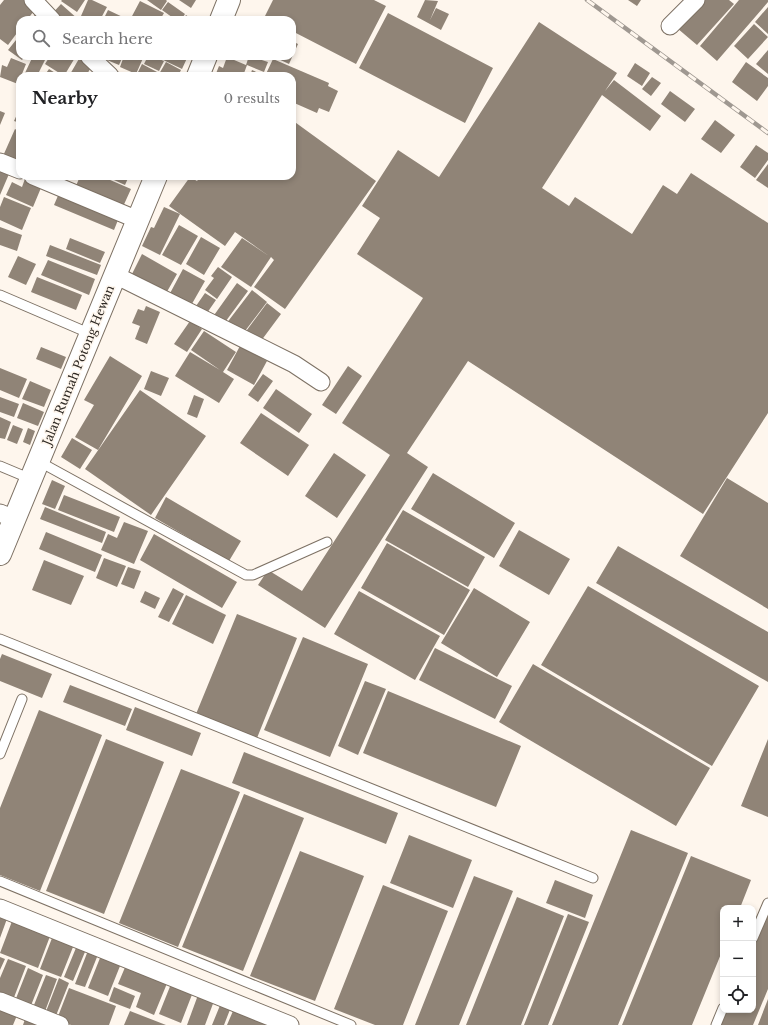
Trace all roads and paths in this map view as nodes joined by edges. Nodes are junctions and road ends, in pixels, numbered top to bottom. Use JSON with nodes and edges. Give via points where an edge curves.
{"nodes":[{"id":1,"x":33,"y":0,"type":"edge"},
{"id":2,"x":229,"y":0,"type":"edge"},
{"id":3,"x":696,"y":0,"type":"edge"},
{"id":4,"x":48,"y":16,"type":"edge"},
{"id":5,"x":223,"y":16,"type":"edge"},
{"id":6,"x":670,"y":26,"type":"dead end"},
{"id":7,"x":93,"y":60,"type":"edge"},
{"id":8,"x":204,"y":60,"type":"edge"},
{"id":9,"x":106,"y":72,"type":"edge"},
{"id":10,"x":200,"y":72,"type":"edge"},
{"id":11,"x":0,"y":162,"type":"edge"},
{"id":12,"x":16,"y":168,"type":"edge"},
{"id":13,"x":43,"y":180,"type":"edge"},
{"id":14,"x":154,"y":180,"type":"edge"},
{"id":15,"x":138,"y":220,"type":"junction"},
{"id":16,"x":115,"y":275,"type":"junction"},
{"id":17,"x":0,"y":295,"type":"edge"},
{"id":18,"x":91,"y":334,"type":"junction"},
{"id":19,"x":321,"y":382,"type":"dead end"},
{"id":20,"x":0,"y":466,"type":"edge"},
{"id":21,"x":35,"y":470,"type":"junction"},
{"id":22,"x":7,"y":516,"type":"edge"},
{"id":23,"x":327,"y":542,"type":"dead end"},
{"id":24,"x":0,"y":554,"type":"edge"},
{"id":25,"x":0,"y":639,"type":"edge"},
{"id":26,"x":22,"y":699,"type":"dead end"},
{"id":27,"x":0,"y":754,"type":"edge"},
{"id":28,"x":594,"y":878,"type":"dead end"},
{"id":29,"x":0,"y":881,"type":"edge"},
{"id":30,"x":768,"y":903,"type":"edge"},
{"id":31,"x":0,"y":908,"type":"edge"},
{"id":32,"x":756,"y":931,"type":"edge"},
{"id":33,"x":0,"y":1000,"type":"edge"},
{"id":34,"x":721,"y":1013,"type":"edge"},
{"id":35,"x":60,"y":1025,"type":"edge"},
{"id":36,"x":290,"y":1025,"type":"edge"},
{"id":37,"x":351,"y":1025,"type":"edge"},
{"id":38,"x":716,"y":1025,"type":"edge"}],
"edges":[{"from":1,"to":4,"type":"street"},
{"from":2,"to":5,"type":"street"},
{"from":3,"to":6,"type":"street"},
{"from":7,"to":9,"type":"street"},
{"from":8,"to":10,"type":"street"},
{"from":11,"to":12,"type":"street"},
{"from":13,"to":15,"type":"street"},
{"from":14,"to":15,"type":"street","name":"Jalan Rumah Potong Hewan"},
{"from":15,"to":16,"type":"street","name":"Jalan Rumah Potong Hewan"},
{"from":16,"to":18,"type":"street","name":"Jalan Rumah Potong Hewan"},
{"from":16,"to":19,"type":"street","via":[[294,364]]},
{"from":17,"to":18,"type":"lane"},
{"from":18,"to":21,"type":"street","name":"Jalan Rumah Potong Hewan"},
{"from":20,"to":21,"type":"lane"},
{"from":21,"to":22,"type":"street","name":"Jalan Rumah Potong Hewan"},
{"from":21,"to":23,"type":"lane","via":[[246,574],[253,575]]},
{"from":22,"to":24,"type":"street","name":"Jalan Rumah Potong Hewan"},
{"from":25,"to":28,"type":"lane"},
{"from":26,"to":27,"type":"lane"},
{"from":29,"to":37,"type":"lane"},
{"from":30,"to":32,"type":"lane"},
{"from":31,"to":36,"type":"street"},
{"from":33,"to":35,"type":"street"},
{"from":34,"to":38,"type":"lane"}]}
